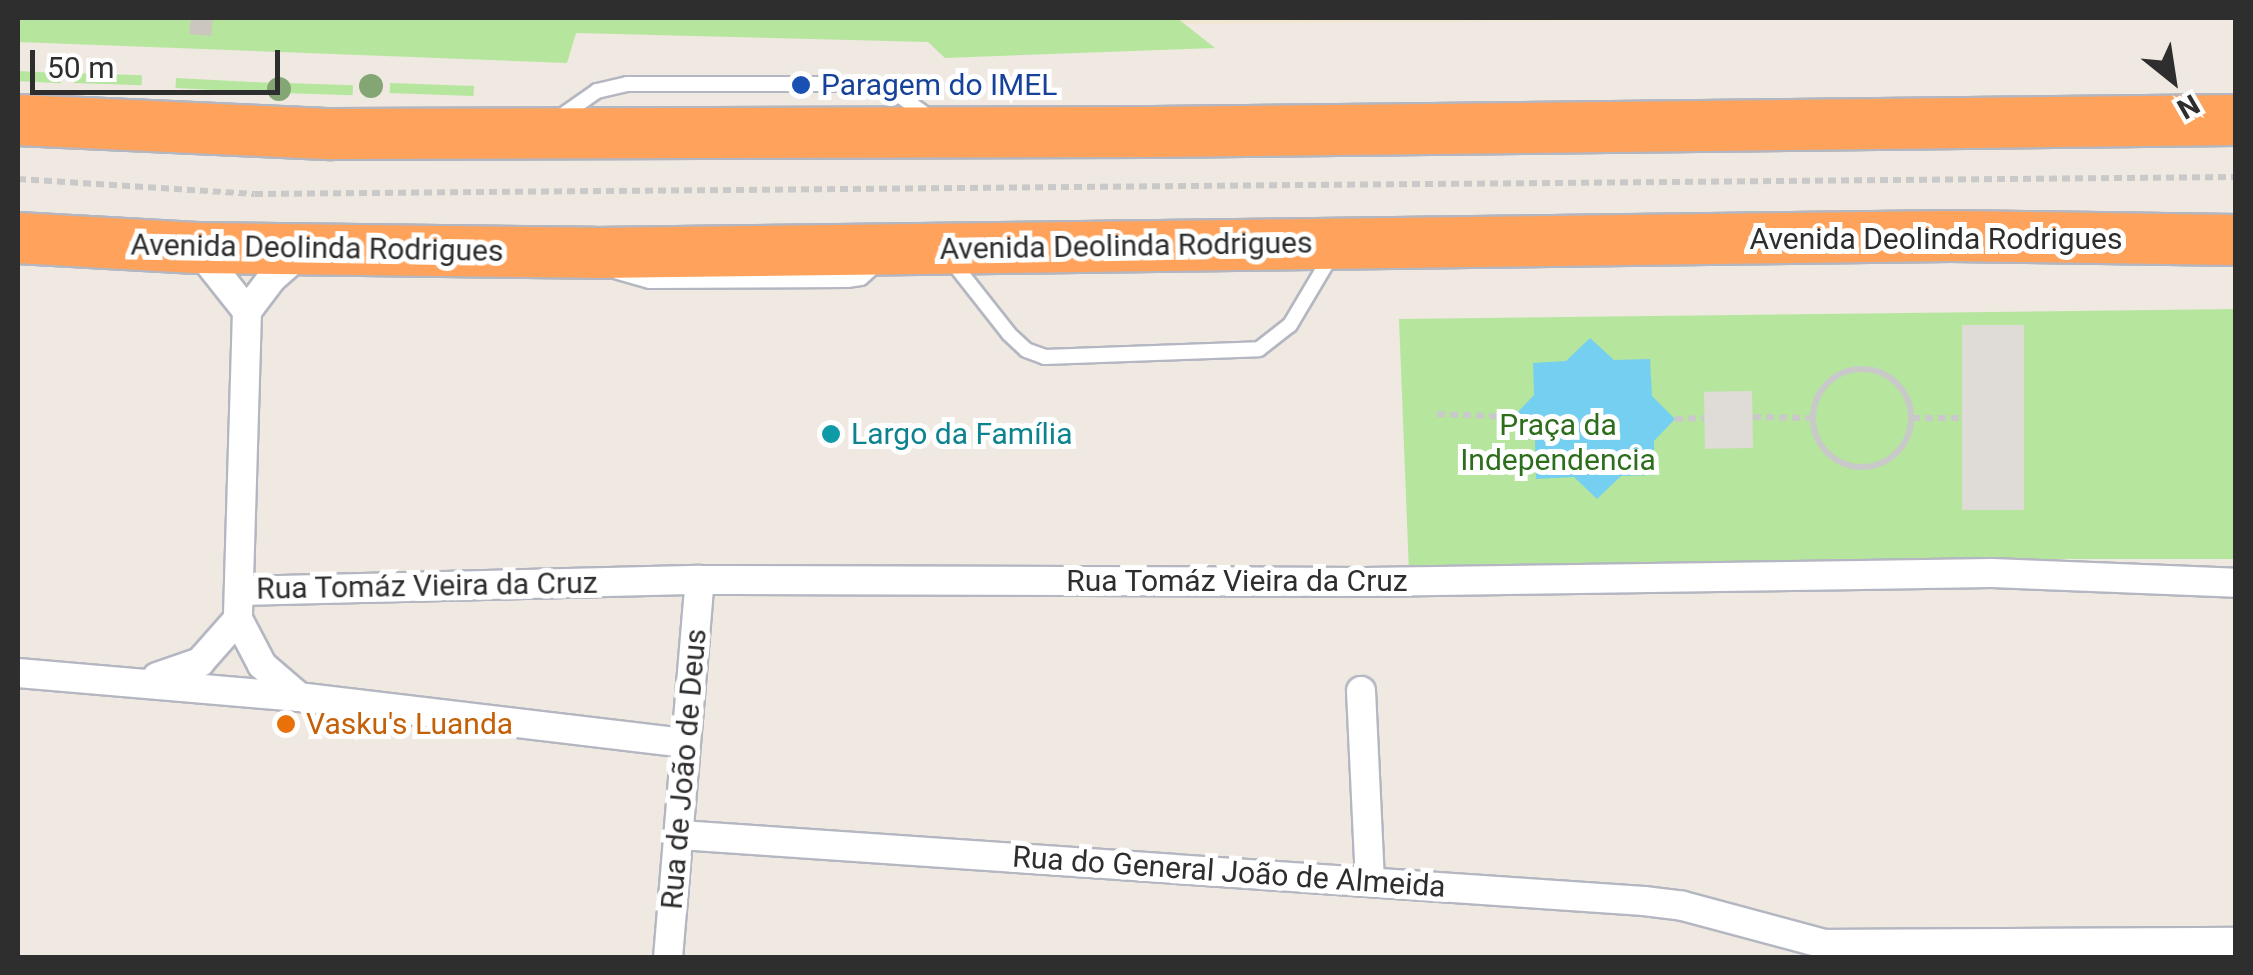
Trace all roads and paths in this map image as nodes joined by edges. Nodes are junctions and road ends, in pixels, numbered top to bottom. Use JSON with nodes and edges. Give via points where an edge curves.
{"nodes":[{"id":1,"x":18,"y":120,"type":"edge"},
{"id":2,"x":2236,"y":120,"type":"edge"},
{"id":3,"x":2236,"y":177,"type":"edge"},
{"id":4,"x":18,"y":180,"type":"edge"},
{"id":5,"x":18,"y":238,"type":"edge"},
{"id":6,"x":2236,"y":240,"type":"edge"},
{"id":7,"x":1344,"y":242,"type":"junction"},
{"id":8,"x":198,"y":248,"type":"junction"},
{"id":9,"x":304,"y":250,"type":"junction"},
{"id":10,"x":939,"y":250,"type":"junction"},
{"id":11,"x":247,"y":311,"type":"junction"},
{"id":12,"x":1436,"y":414,"type":"dead end"},
{"id":13,"x":1513,"y":417,"type":"dead end"},
{"id":14,"x":1753,"y":417,"type":"dead end"},
{"id":15,"x":1704,"y":418,"type":"dead end"},
{"id":16,"x":1812,"y":418,"type":"junction"},
{"id":17,"x":1912,"y":418,"type":"junction"},
{"id":18,"x":1964,"y":418,"type":"dead end"},
{"id":19,"x":1675,"y":419,"type":"dead end"},
{"id":20,"x":700,"y":580,"type":"junction"},
{"id":21,"x":2236,"y":584,"type":"edge"},
{"id":22,"x":239,"y":590,"type":"junction"},
{"id":23,"x":238,"y":619,"type":"junction"},
{"id":24,"x":18,"y":673,"type":"edge"},
{"id":25,"x":136,"y":682,"type":"junction"},
{"id":26,"x":1361,"y":691,"type":"dead end"},
{"id":27,"x":299,"y":697,"type":"junction"},
{"id":28,"x":684,"y":742,"type":"junction"},
{"id":29,"x":680,"y":835,"type":"junction"},
{"id":30,"x":1370,"y":881,"type":"junction"},
{"id":31,"x":2236,"y":942,"type":"edge"},
{"id":32,"x":668,"y":958,"type":"edge"}],
"edges":[{"from":1,"to":2,"type":"highway","via":[[332,134],[536,134]]},
{"from":3,"to":4,"type":"path","via":[[255,194]]},
{"from":5,"to":8,"type":"highway","name":"Avenida Deolinda Rodrigues"},
{"from":6,"to":7,"type":"highway","name":"Avenida Deolinda Rodrigues"},
{"from":7,"to":10,"type":"highway","name":"Avenida Deolinda Rodrigues"},
{"from":7,"to":10,"type":"lane","via":[[1325,262],[1290,325],[1260,349],[1045,357],[1008,334],[966,274]]},
{"from":8,"to":9,"type":"highway","name":"Avenida Deolinda Rodrigues"},
{"from":8,"to":11,"type":"street"},
{"from":9,"to":10,"type":"highway","name":"Avenida Deolinda Rodrigues"},
{"from":9,"to":11,"type":"street"},
{"from":11,"to":22,"type":"street","name":"Rua Tomáz Vieira da Cruz"},
{"from":12,"to":13,"type":"path"},
{"from":14,"to":16,"type":"path"},
{"from":15,"to":19,"type":"path"},
{"from":16,"to":17,"type":"path","via":[[1822,389],[1846,371],[1862,369],[1902,389]]},
{"from":16,"to":17,"type":"path","via":[[1823,450],[1853,468],[1886,462],[1909,435]]},
{"from":17,"to":18,"type":"path"},
{"from":20,"to":21,"type":"street","name":"Rua Tomáz Vieira da Cruz","via":[[1365,582],[1992,573]]},
{"from":20,"to":22,"type":"street","name":"Rua Tomáz Vieira da Cruz"},
{"from":20,"to":28,"type":"street","name":"Rua de João de Deus"},
{"from":22,"to":23,"type":"street","name":"Rua Tomáz Vieira da Cruz"},
{"from":23,"to":25,"type":"street","via":[[200,662]]},
{"from":23,"to":27,"type":"street","via":[[262,665]]},
{"from":24,"to":25,"type":"street"},
{"from":25,"to":27,"type":"street"},
{"from":26,"to":30,"type":"street"},
{"from":27,"to":28,"type":"street"},
{"from":28,"to":29,"type":"street","name":"Rua de João de Deus"},
{"from":29,"to":30,"type":"street","name":"Rua do General João de Almeida"},
{"from":29,"to":32,"type":"street","name":"Rua de João de Deus"},
{"from":30,"to":31,"type":"street","name":"Rua do General João de Almeida","via":[[1644,900],[1825,944]]}]}
